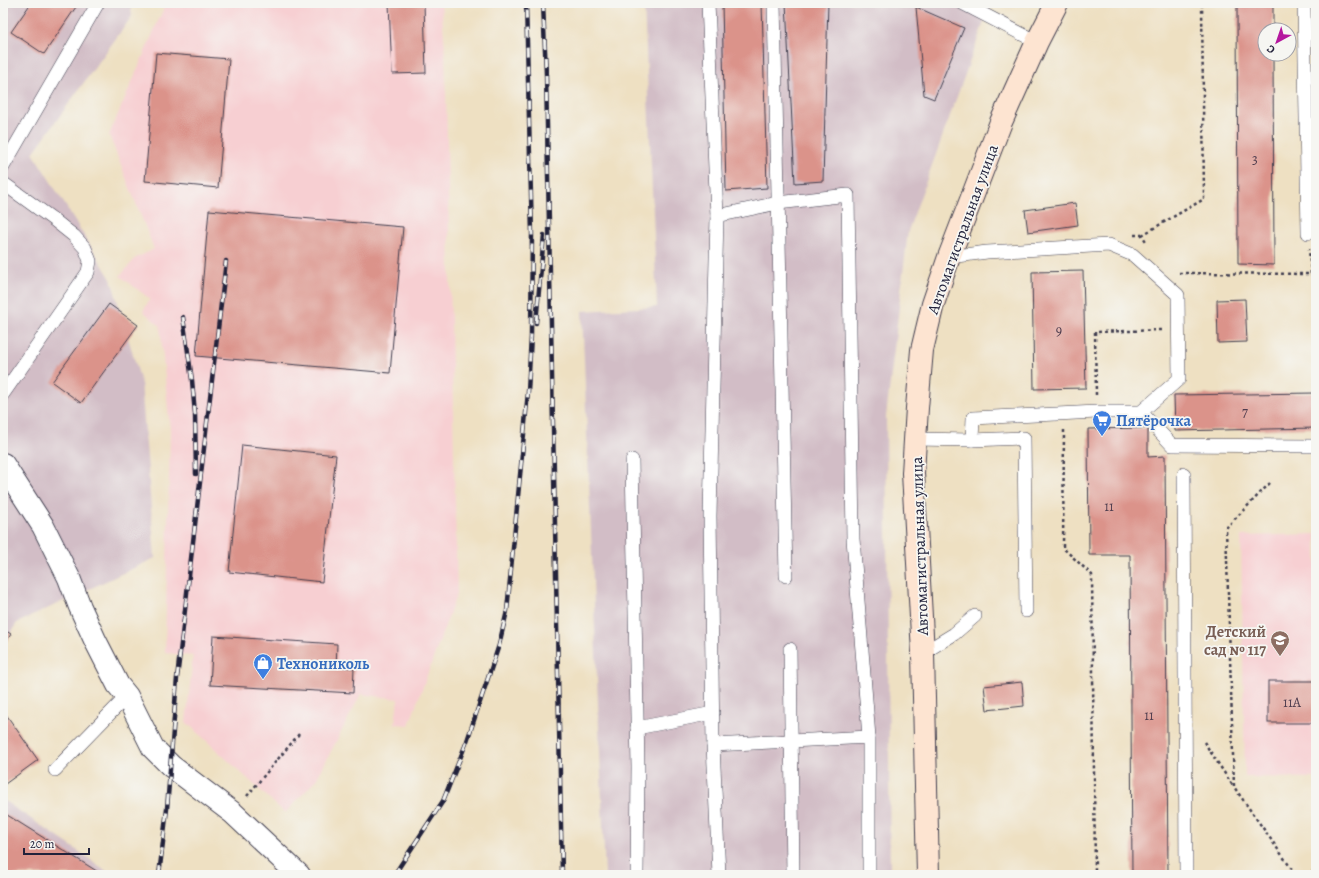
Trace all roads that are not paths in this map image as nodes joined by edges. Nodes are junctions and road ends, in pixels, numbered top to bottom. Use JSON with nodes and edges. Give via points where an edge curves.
{"nodes":[{"id":1,"x":98,"y":3,"type":"edge"},
{"id":2,"x":708,"y":3,"type":"edge"},
{"id":3,"x":774,"y":3,"type":"edge"},
{"id":4,"x":962,"y":3,"type":"edge"},
{"id":5,"x":1057,"y":3,"type":"edge"},
{"id":6,"x":1304,"y":3,"type":"edge"},
{"id":7,"x":1037,"y":42,"type":"junction"},
{"id":8,"x":3,"y":167,"type":"edge"},
{"id":9,"x":3,"y":183,"type":"edge"},
{"id":10,"x":778,"y":203,"type":"junction"},
{"id":11,"x":717,"y":216,"type":"junction"},
{"id":12,"x":1308,"y":232,"type":"road end"},
{"id":13,"x":949,"y":257,"type":"junction"},
{"id":14,"x":3,"y":394,"type":"edge"},
{"id":15,"x":1141,"y":412,"type":"junction"},
{"id":16,"x":915,"y":439,"type":"junction"},
{"id":17,"x":972,"y":440,"type":"junction"},
{"id":18,"x":1316,"y":446,"type":"edge"},
{"id":19,"x":632,"y":460,"type":"dead end"},
{"id":20,"x":3,"y":464,"type":"edge"},
{"id":21,"x":1184,"y":474,"type":"dead end"},
{"id":22,"x":786,"y":576,"type":"dead end"},
{"id":23,"x":1026,"y":611,"type":"dead end"},
{"id":24,"x":975,"y":616,"type":"dead end"},
{"id":25,"x":790,"y":649,"type":"dead end"},
{"id":26,"x":923,"y":653,"type":"junction"},
{"id":27,"x":127,"y":696,"type":"junction"},
{"id":28,"x":713,"y":713,"type":"junction"},
{"id":29,"x":637,"y":728,"type":"junction"},
{"id":30,"x":869,"y":738,"type":"junction"},
{"id":31,"x":791,"y":741,"type":"junction"},
{"id":32,"x":713,"y":745,"type":"junction"},
{"id":33,"x":55,"y":770,"type":"dead end"},
{"id":34,"x":299,"y":875,"type":"edge"},
{"id":35,"x":637,"y":875,"type":"edge"},
{"id":36,"x":719,"y":875,"type":"edge"},
{"id":37,"x":793,"y":875,"type":"edge"},
{"id":38,"x":869,"y":875,"type":"edge"},
{"id":39,"x":928,"y":875,"type":"edge"},
{"id":40,"x":1186,"y":875,"type":"edge"}],
"edges":[{"from":1,"to":8,"type":"lane"},
{"from":2,"to":11,"type":"lane"},
{"from":3,"to":10,"type":"lane"},
{"from":4,"to":7,"type":"lane"},
{"from":5,"to":7,"type":"main road","name":"Автомагистральная улица"},
{"from":6,"to":12,"type":"lane"},
{"from":7,"to":13,"type":"main road","name":"Автомагистральная улица","via":[[1001,122]]},
{"from":9,"to":14,"type":"lane","via":[[74,236],[85,248],[90,261],[88,272]]},
{"from":10,"to":11,"type":"lane"},
{"from":10,"to":22,"type":"lane"},
{"from":10,"to":30,"type":"lane","via":[[848,195],[853,539]]},
{"from":11,"to":28,"type":"lane","via":[[710,516]]},
{"from":13,"to":15,"type":"lane","via":[[987,252],[1109,245],[1133,255],[1178,295],[1178,379]]},
{"from":13,"to":16,"type":"main road","name":"Автомагистральная улица","via":[[933,304],[922,350]]},
{"from":15,"to":17,"type":"lane","via":[[973,418]]},
{"from":15,"to":18,"type":"lane","via":[[1172,445]]},
{"from":16,"to":17,"type":"lane"},
{"from":16,"to":26,"type":"main road","name":"Автомагистральная улица","via":[[913,473]]},
{"from":17,"to":23,"type":"lane","via":[[1024,438]]},
{"from":19,"to":29,"type":"lane"},
{"from":20,"to":27,"type":"street","via":[[43,526],[69,578],[95,640],[118,685]]},
{"from":21,"to":40,"type":"lane"},
{"from":24,"to":26,"type":"lane","via":[[954,634]]},
{"from":25,"to":31,"type":"lane"},
{"from":26,"to":39,"type":"main road","name":"Автомагистральная улица"},
{"from":27,"to":33,"type":"lane"},
{"from":27,"to":34,"type":"street","via":[[153,748],[171,766],[233,813]]},
{"from":28,"to":29,"type":"lane"},
{"from":28,"to":32,"type":"lane"},
{"from":29,"to":35,"type":"lane"},
{"from":30,"to":31,"type":"lane"},
{"from":30,"to":38,"type":"lane"},
{"from":31,"to":32,"type":"lane"},
{"from":31,"to":37,"type":"lane"},
{"from":32,"to":36,"type":"lane"}]}
